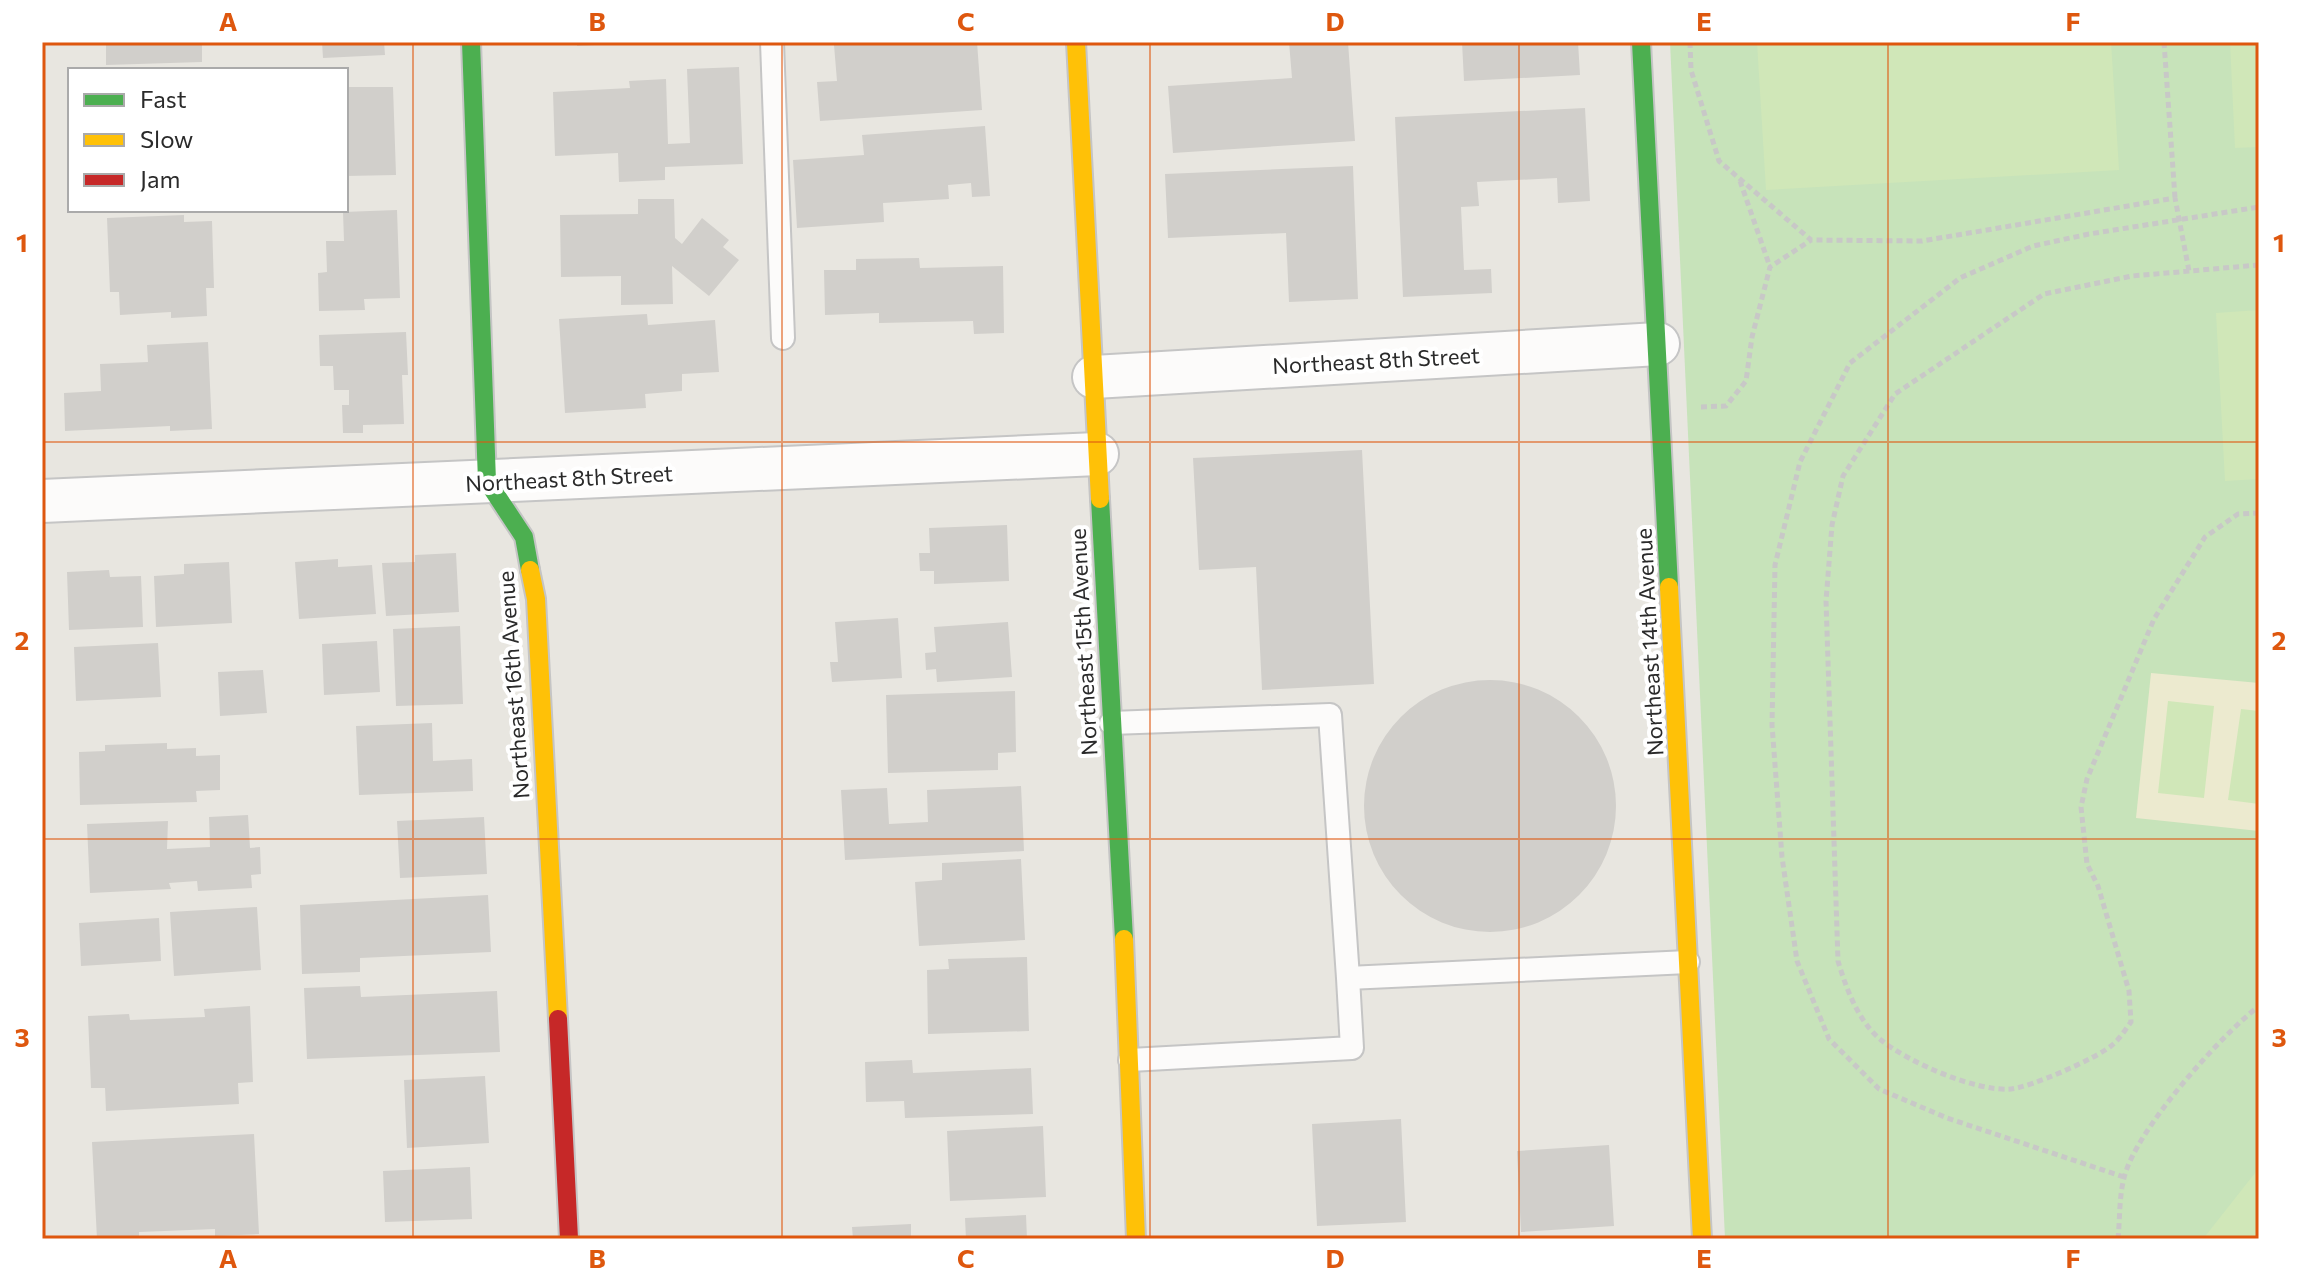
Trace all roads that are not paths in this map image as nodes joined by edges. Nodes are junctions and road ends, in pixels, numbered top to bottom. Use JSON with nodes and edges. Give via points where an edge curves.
{"nodes":[{"id":1,"x":471,"y":42,"type":"edge"},
{"id":2,"x":772,"y":42,"type":"edge"},
{"id":3,"x":1076,"y":42,"type":"edge"},
{"id":4,"x":1641,"y":42,"type":"edge"},
{"id":5,"x":783,"y":338,"type":"dead end"},
{"id":6,"x":1658,"y":344,"type":"junction"},
{"id":7,"x":1094,"y":377,"type":"junction"},
{"id":8,"x":1097,"y":454,"type":"junction"},
{"id":9,"x":487,"y":481,"type":"junction"},
{"id":10,"x":42,"y":501,"type":"edge"},
{"id":11,"x":1111,"y":723,"type":"junction"},
{"id":12,"x":1688,"y":962,"type":"junction"},
{"id":13,"x":1348,"y":978,"type":"junction"},
{"id":14,"x":1130,"y":1060,"type":"junction"},
{"id":15,"x":569,"y":1239,"type":"edge"},
{"id":16,"x":1136,"y":1239,"type":"edge"},
{"id":17,"x":1702,"y":1239,"type":"edge"}],
"edges":[{"from":1,"to":9,"type":"street"},
{"from":2,"to":5,"type":"lane"},
{"from":3,"to":7,"type":"street","name":"Northeast 15th Avenue"},
{"from":4,"to":6,"type":"street","name":"Northeast 14th Avenue"},
{"from":6,"to":7,"type":"street","name":"Northeast 8th Street"},
{"from":6,"to":12,"type":"street","name":"Northeast 14th Avenue"},
{"from":7,"to":8,"type":"street","name":"Northeast 15th Avenue"},
{"from":8,"to":9,"type":"street","name":"Northeast 8th Street"},
{"from":8,"to":11,"type":"street","name":"Northeast 15th Avenue"},
{"from":9,"to":10,"type":"street","name":"Northeast 8th Street"},
{"from":9,"to":15,"type":"street","name":"Northeast 16th Avenue","via":[[524,537],[536,599]]},
{"from":11,"to":13,"type":"lane","via":[[1330,715]]},
{"from":11,"to":14,"type":"street","name":"Northeast 15th Avenue"},
{"from":12,"to":13,"type":"lane"},
{"from":12,"to":17,"type":"street","name":"Northeast 14th Avenue"},
{"from":13,"to":14,"type":"lane","via":[[1352,1048]]},
{"from":14,"to":16,"type":"street","name":"Northeast 15th Avenue"}]}
